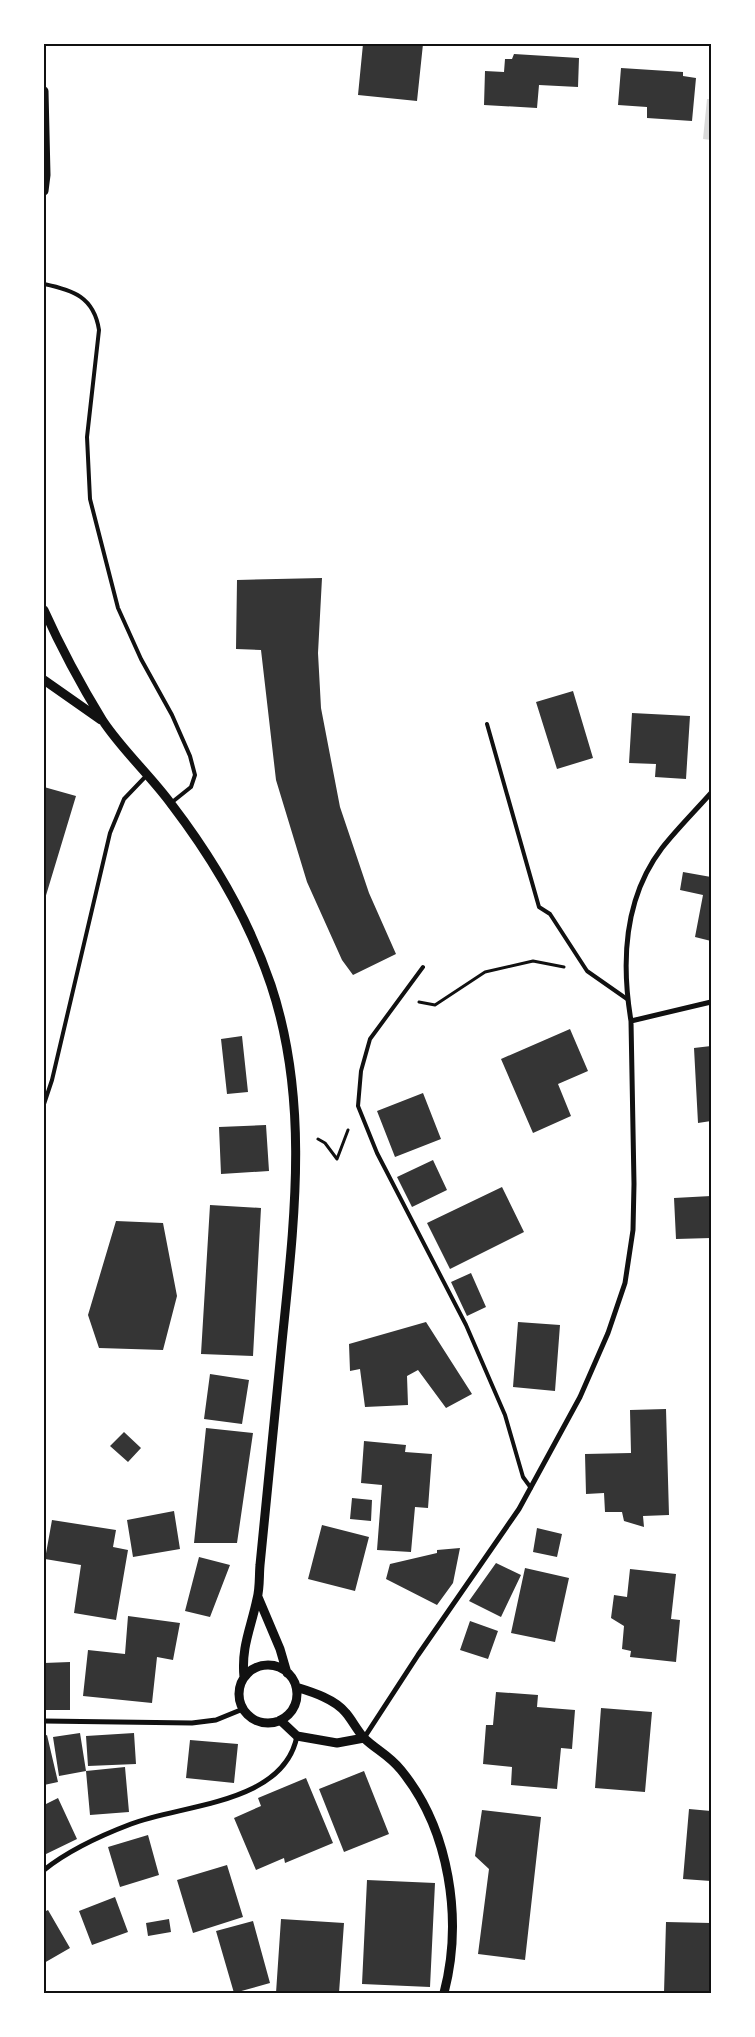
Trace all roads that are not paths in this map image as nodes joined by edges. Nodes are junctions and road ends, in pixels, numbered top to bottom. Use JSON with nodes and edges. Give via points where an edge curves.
{"nodes":[{"id":1,"x":44,"y":91,"type":"edge"},
{"id":2,"x":44,"y":191,"type":"edge"},
{"id":3,"x":44,"y":284,"type":"edge"},
{"id":4,"x":44,"y":610,"type":"edge"},
{"id":5,"x":44,"y":680,"type":"edge"},
{"id":6,"x":105,"y":723,"type":"junction"},
{"id":7,"x":487,"y":724,"type":"dead end"},
{"id":8,"x":147,"y":775,"type":"junction"},
{"id":9,"x":711,"y":793,"type":"edge"},
{"id":10,"x":171,"y":803,"type":"junction"},
{"id":11,"x":423,"y":967,"type":"dead end"},
{"id":12,"x":627,"y":999,"type":"junction"},
{"id":13,"x":711,"y":1002,"type":"edge"},
{"id":14,"x":631,"y":1021,"type":"junction"},
{"id":15,"x":44,"y":1104,"type":"edge"},
{"id":16,"x":531,"y":1488,"type":"junction"},
{"id":17,"x":258,"y":1596,"type":"junction"},
{"id":18,"x":287,"y":1673,"type":"junction"},
{"id":19,"x":244,"y":1677,"type":"junction"},
{"id":20,"x":296,"y":1687,"type":"junction"},
{"id":21,"x":243,"y":1709,"type":"junction"},
{"id":22,"x":280,"y":1720,"type":"junction"},
{"id":23,"x":44,"y":1721,"type":"edge"},
{"id":24,"x":297,"y":1736,"type":"junction"},
{"id":25,"x":364,"y":1738,"type":"junction"},
{"id":26,"x":44,"y":1870,"type":"edge"},
{"id":27,"x":444,"y":1993,"type":"edge"}],
"edges":[{"from":1,"to":2,"type":"street"},
{"from":3,"to":10,"type":"lane","via":[[67,288],[86,300],[97,319],[87,437],[90,499],[118,608],[190,756],[195,775],[191,787]]},
{"from":4,"to":6,"type":"street","via":[[74,674]]},
{"from":5,"to":6,"type":"street"},
{"from":6,"to":8,"type":"street"},
{"from":7,"to":12,"type":"lane","via":[[539,907],[550,914],[587,971]]},
{"from":8,"to":10,"type":"street"},
{"from":8,"to":15,"type":"lane","via":[[124,799],[110,833]]},
{"from":9,"to":12,"type":"street","via":[[662,849],[634,902],[626,937]]},
{"from":10,"to":17,"type":"street","via":[[208,855],[251,933],[280,1018],[290,1059],[296,1108],[297,1170]]},
{"from":11,"to":16,"type":"lane","via":[[370,1039],[358,1106],[377,1153],[466,1325],[505,1415],[523,1476]]},
{"from":12,"to":14,"type":"street"},
{"from":13,"to":14,"type":"street"},
{"from":14,"to":16,"type":"street","via":[[633,1230],[625,1283],[608,1333],[580,1397]]},
{"from":16,"to":25,"type":"street"},
{"from":17,"to":18,"type":"street"},
{"from":17,"to":19,"type":"street","via":[[242,1656]]},
{"from":18,"to":19,"type":"street","via":[[276,1666],[262,1665]]},
{"from":18,"to":20,"type":"street"},
{"from":19,"to":21,"type":"street","via":[[239,1696]]},
{"from":20,"to":22,"type":"street","via":[[294,1706]]},
{"from":20,"to":25,"type":"street","via":[[316,1694],[345,1711]]},
{"from":21,"to":22,"type":"street","via":[[248,1716],[262,1722]]},
{"from":21,"to":23,"type":"street","via":[[216,1720],[192,1723]]},
{"from":22,"to":24,"type":"street"},
{"from":24,"to":25,"type":"street","via":[[337,1743]]},
{"from":24,"to":26,"type":"street","via":[[294,1750],[282,1767],[252,1788],[215,1803],[132,1824],[59,1858]]},
{"from":25,"to":27,"type":"street","via":[[389,1756],[402,1771],[431,1822],[442,1852],[452,1910],[451,1956]]}]}
